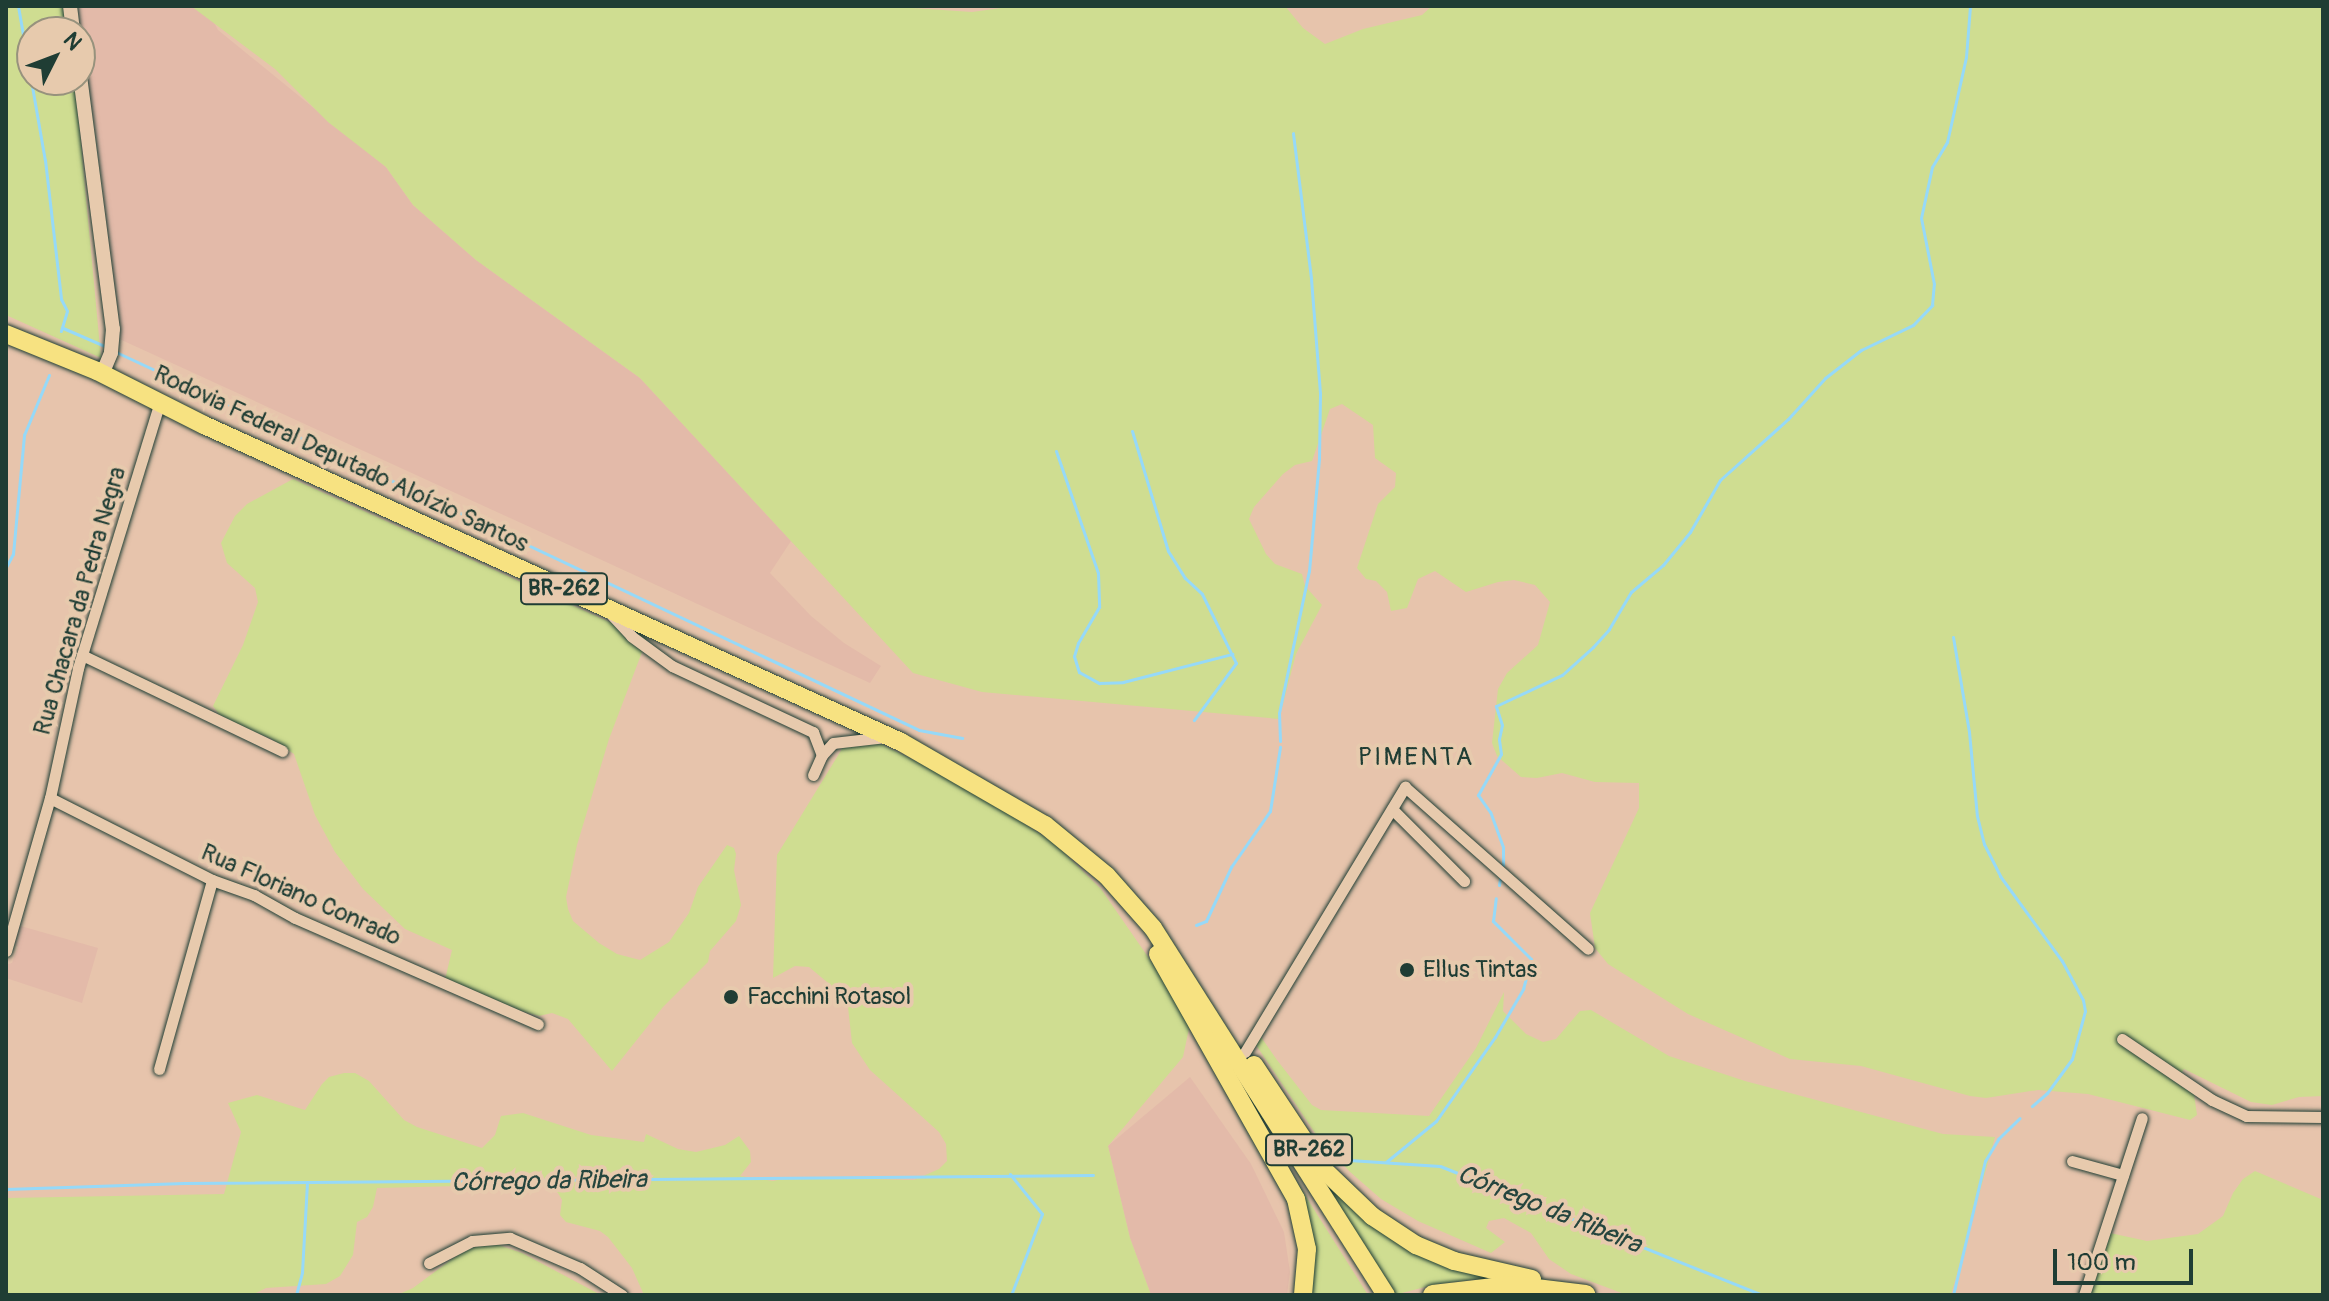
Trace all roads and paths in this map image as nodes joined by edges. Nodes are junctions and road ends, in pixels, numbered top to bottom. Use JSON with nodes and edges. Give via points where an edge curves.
{"nodes":[{"id":1,"x":83,"y":96,"type":"edge"},
{"id":2,"x":6,"y":328,"type":"edge"},
{"id":3,"x":6,"y":334,"type":"edge"},
{"id":4,"x":6,"y":347,"type":"edge"},
{"id":5,"x":52,"y":355,"type":"junction"},
{"id":6,"x":100,"y":373,"type":"junction"},
{"id":7,"x":160,"y":402,"type":"junction"},
{"id":8,"x":606,"y":607,"type":"junction"},
{"id":9,"x":82,"y":655,"type":"junction"},
{"id":10,"x":890,"y":737,"type":"junction"},
{"id":11,"x":282,"y":751,"type":"dead end"},
{"id":12,"x":822,"y":755,"type":"junction"},
{"id":13,"x":813,"y":775,"type":"dead end"},
{"id":14,"x":50,"y":798,"type":"junction"},
{"id":15,"x":1392,"y":809,"type":"junction"},
{"id":16,"x":1079,"y":852,"type":"junction"},
{"id":17,"x":212,"y":880,"type":"junction"},
{"id":18,"x":1113,"y":881,"type":"junction"},
{"id":19,"x":1464,"y":881,"type":"dead end"},
{"id":20,"x":1135,"y":918,"type":"junction"},
{"id":21,"x":1588,"y":949,"type":"dead end"},
{"id":22,"x":6,"y":951,"type":"edge"},
{"id":23,"x":538,"y":1024,"type":"dead end"},
{"id":24,"x":2122,"y":1039,"type":"dead end"},
{"id":25,"x":1245,"y":1052,"type":"junction"},
{"id":26,"x":159,"y":1069,"type":"dead end"},
{"id":27,"x":2323,"y":1117,"type":"edge"},
{"id":28,"x":2142,"y":1118,"type":"dead end"},
{"id":29,"x":2072,"y":1161,"type":"dead end"},
{"id":30,"x":2123,"y":1175,"type":"junction"},
{"id":31,"x":429,"y":1263,"type":"dead end"},
{"id":32,"x":1378,"y":1293,"type":"edge"},
{"id":33,"x":622,"y":1295,"type":"edge"},
{"id":34,"x":1303,"y":1295,"type":"edge"},
{"id":35,"x":1433,"y":1295,"type":"edge"},
{"id":36,"x":1585,"y":1295,"type":"edge"},
{"id":37,"x":1596,"y":1295,"type":"edge"},
{"id":38,"x":2084,"y":1295,"type":"edge"}],
"edges":[{"from":1,"to":6,"type":"street","via":[[113,329],[111,353]]},
{"from":2,"to":6,"type":"highway"},
{"from":3,"to":5,"type":"highway","name":"Rodovia Federal Deputado Aloízio Santos","number":"BR-262"},
{"from":4,"to":5,"type":"highway"},
{"from":5,"to":6,"type":"highway","name":"Rodovia Federal Deputado Aloízio Santos","number":"BR-262"},
{"from":6,"to":7,"type":"highway","name":"Rodovia Federal Deputado Aloízio Santos","number":"BR-262"},
{"from":7,"to":8,"type":"highway","name":"Rodovia Federal Deputado Aloízio Santos","number":"BR-262"},
{"from":7,"to":9,"type":"street","name":"Rua Chacara da Pedra Negra"},
{"from":8,"to":10,"type":"highway","name":"Rodovia Federal Deputado Aloízio Santos","number":"BR-262"},
{"from":8,"to":12,"type":"street","via":[[631,636],[672,666],[813,732]]},
{"from":9,"to":11,"type":"street"},
{"from":9,"to":14,"type":"street","name":"Rua Chacara da Pedra Negra"},
{"from":10,"to":12,"type":"street","via":[[833,743]]},
{"from":10,"to":16,"type":"highway","name":"Rodovia Federal Deputado Aloízio Santos","number":"BR-262","via":[[997,794]]},
{"from":12,"to":13,"type":"street"},
{"from":14,"to":17,"type":"street","name":"Rua Floriano Conrado"},
{"from":14,"to":22,"type":"street","name":"Rua Chacara da Pedra Negra"},
{"from":15,"to":19,"type":"street"},
{"from":15,"to":21,"type":"street","via":[[1405,787]]},
{"from":15,"to":25,"type":"street"},
{"from":16,"to":18,"type":"highway","number":"BR-262"},
{"from":16,"to":20,"type":"highway","number":"BR-262"},
{"from":17,"to":23,"type":"street","name":"Rua Floriano Conrado"},
{"from":17,"to":26,"type":"street"},
{"from":18,"to":25,"type":"highway","number":"BR-262","via":[[1166,939]]},
{"from":18,"to":32,"type":"highway","number":"BR-262","via":[[1169,950]]},
{"from":20,"to":32,"type":"highway","number":"BR-262"},
{"from":20,"to":34,"type":"highway","number":"BR-262","via":[[1296,1199],[1307,1249]]},
{"from":24,"to":27,"type":"street","via":[[2212,1100],[2246,1116]]},
{"from":25,"to":37,"type":"highway","number":"BR-262","via":[[1323,1169],[1381,1223],[1454,1261]]},
{"from":28,"to":30,"type":"street"},
{"from":29,"to":30,"type":"street"},
{"from":30,"to":38,"type":"street"},
{"from":31,"to":33,"type":"street","via":[[472,1241],[510,1238],[580,1268]]},
{"from":35,"to":36,"type":"highway","via":[[1511,1286]]}]}
